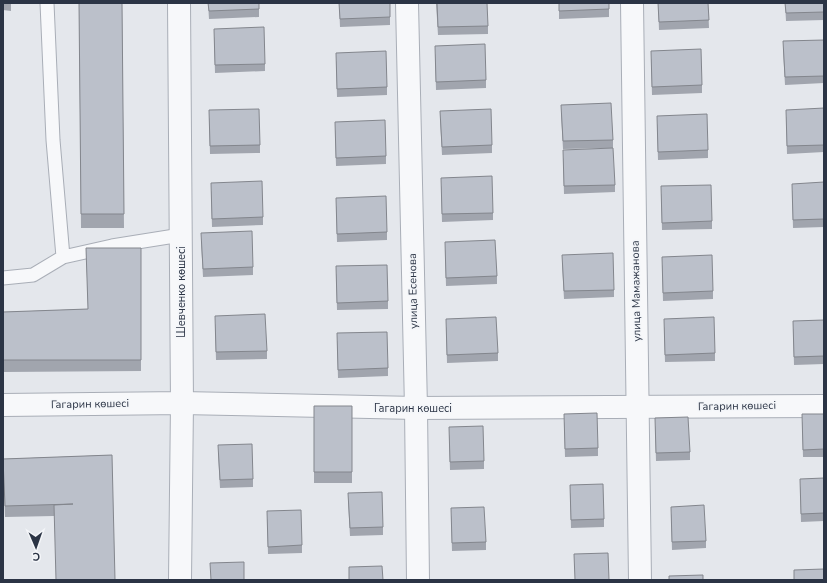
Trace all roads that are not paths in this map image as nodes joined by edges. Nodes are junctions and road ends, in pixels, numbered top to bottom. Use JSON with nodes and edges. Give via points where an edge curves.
{"nodes":[{"id":1,"x":47,"y":3,"type":"edge"},
{"id":2,"x":179,"y":3,"type":"edge"},
{"id":3,"x":407,"y":3,"type":"edge"},
{"id":4,"x":632,"y":3,"type":"edge"},
{"id":5,"x":181,"y":235,"type":"junction"},
{"id":6,"x":63,"y":257,"type":"junction"},
{"id":7,"x":3,"y":278,"type":"edge"},
{"id":8,"x":182,"y":404,"type":"junction"},
{"id":9,"x":3,"y":405,"type":"edge"},
{"id":10,"x":824,"y":406,"type":"edge"},
{"id":11,"x":638,"y":407,"type":"junction"},
{"id":12,"x":416,"y":408,"type":"junction"},
{"id":13,"x":180,"y":580,"type":"edge"},
{"id":14,"x":418,"y":580,"type":"edge"},
{"id":15,"x":640,"y":580,"type":"edge"}],
"edges":[{"from":1,"to":6,"type":"lane"},
{"from":2,"to":5,"type":"street","name":"Шевченко көшесі"},
{"from":3,"to":12,"type":"street","name":"улица Есенова"},
{"from":4,"to":11,"type":"street","name":"улица Мамажанова"},
{"from":5,"to":6,"type":"lane"},
{"from":5,"to":8,"type":"street","name":"Шевченко көшесі"},
{"from":6,"to":7,"type":"lane","via":[[33,275]]},
{"from":8,"to":9,"type":"street","name":"Гагарин көшесі"},
{"from":8,"to":12,"type":"street","name":"Гагарин көшесі"},
{"from":8,"to":13,"type":"street","name":"Шевченко көшесі"},
{"from":10,"to":11,"type":"street","name":"Гагарин көшесі"},
{"from":11,"to":12,"type":"street","name":"Гагарин көшесі"},
{"from":11,"to":15,"type":"street","name":"улица Мамажанова"},
{"from":12,"to":14,"type":"street","name":"улица Есенова"}]}
